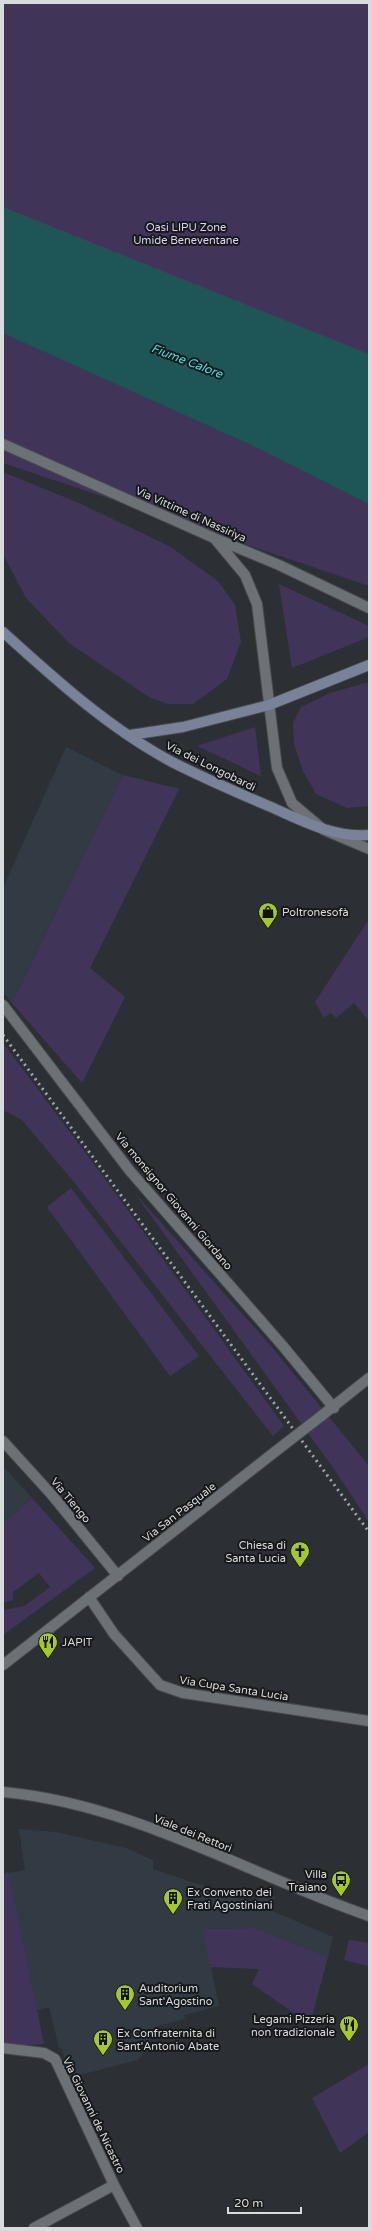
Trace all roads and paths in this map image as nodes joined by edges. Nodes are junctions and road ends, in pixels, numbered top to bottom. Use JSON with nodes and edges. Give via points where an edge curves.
{"nodes":[{"id":1,"x":3,"y":444,"type":"edge"},
{"id":2,"x":214,"y":538,"type":"junction"},
{"id":3,"x":369,"y":608,"type":"edge"},
{"id":4,"x":3,"y":632,"type":"edge"},
{"id":5,"x":369,"y":665,"type":"edge"},
{"id":6,"x":269,"y":705,"type":"junction"},
{"id":7,"x":130,"y":735,"type":"junction"},
{"id":8,"x":324,"y":830,"type":"junction"},
{"id":9,"x":369,"y":835,"type":"edge"},
{"id":10,"x":369,"y":849,"type":"edge"},
{"id":11,"x":3,"y":1005,"type":"edge"},
{"id":12,"x":369,"y":1378,"type":"edge"},
{"id":13,"x":334,"y":1408,"type":"junction"},
{"id":14,"x":3,"y":1441,"type":"edge"},
{"id":15,"x":118,"y":1576,"type":"junction"},
{"id":16,"x":89,"y":1597,"type":"junction"},
{"id":17,"x":3,"y":1665,"type":"edge"},
{"id":18,"x":369,"y":1721,"type":"edge"},
{"id":19,"x":3,"y":1792,"type":"edge"},
{"id":20,"x":369,"y":1916,"type":"edge"},
{"id":21,"x":3,"y":2048,"type":"edge"},
{"id":22,"x":114,"y":2185,"type":"junction"},
{"id":23,"x":34,"y":2228,"type":"edge"},
{"id":24,"x":137,"y":2228,"type":"edge"}],
"edges":[{"from":1,"to":2,"type":"street","name":"Via Vittime di Nassiriya"},
{"from":2,"to":3,"type":"street","name":"Via Vittime di Nassiriya","via":[[279,565]]},
{"from":2,"to":6,"type":"street","via":[[246,574],[257,604]]},
{"from":4,"to":7,"type":"main road","name":"Via dei Longobardi","via":[[59,682]]},
{"from":5,"to":6,"type":"main road"},
{"from":6,"to":7,"type":"main road","via":[[183,727]]},
{"from":6,"to":8,"type":"street","via":[[277,768],[292,803]]},
{"from":7,"to":8,"type":"main road","name":"Via dei Longobardi","via":[[173,762]]},
{"from":8,"to":9,"type":"main road","via":[[356,836]]},
{"from":8,"to":10,"type":"street","name":"Via dei Longobardi"},
{"from":11,"to":13,"type":"street","name":"Via monsignor Giovanni Giordano","via":[[130,1172]]},
{"from":12,"to":13,"type":"street","name":"Via San Pasquale"},
{"from":13,"to":15,"type":"street","name":"Via San Pasquale","bridge":true},
{"from":14,"to":15,"type":"street","name":"Via Tiengo","via":[[52,1495]]},
{"from":15,"to":16,"type":"street","name":"Via San Pasquale"},
{"from":16,"to":17,"type":"street","name":"Via San Pasquale"},
{"from":16,"to":18,"type":"street","name":"Via Cupa Santa Lucia","via":[[114,1634],[160,1685],[166,1688],[184,1693]]},
{"from":19,"to":20,"type":"street","name":"Viale dei Rettori","via":[[46,1798],[123,1817]]},
{"from":21,"to":22,"type":"street","name":"Via Giovanni de Nicastro","via":[[50,2055],[55,2059]]},
{"from":22,"to":23,"type":"street"},
{"from":22,"to":24,"type":"street","name":"Via Giovanni de Nicastro"}]}
